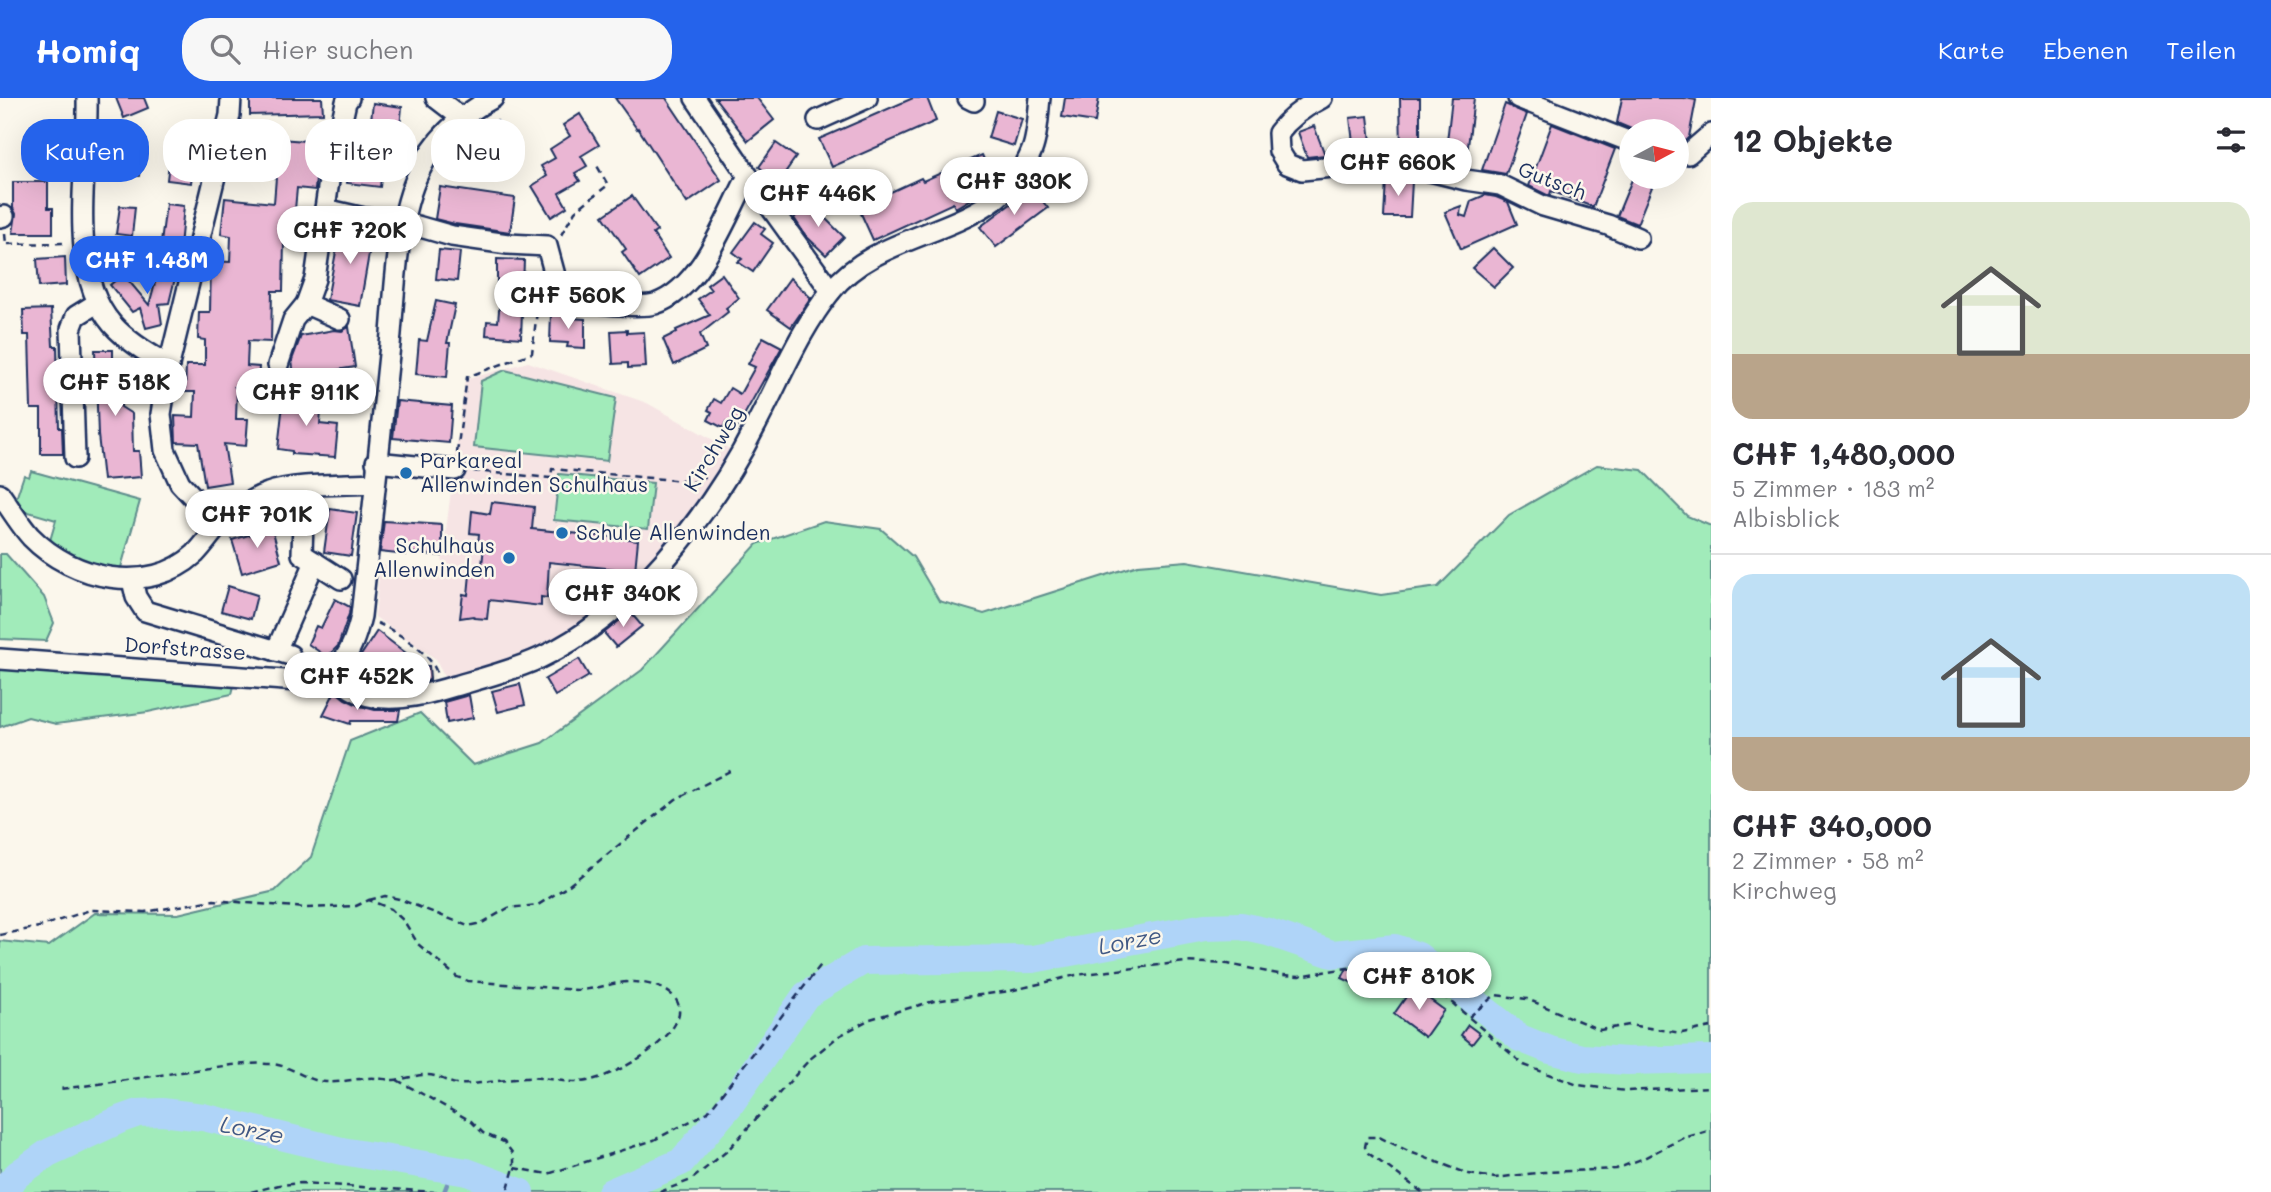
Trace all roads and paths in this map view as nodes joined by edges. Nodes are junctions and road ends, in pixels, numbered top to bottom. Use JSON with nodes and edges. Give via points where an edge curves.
{"nodes":[{"id":1,"x":88,"y":98,"type":"edge"},
{"id":2,"x":230,"y":98,"type":"edge"},
{"id":3,"x":349,"y":98,"type":"edge"},
{"id":4,"x":436,"y":98,"type":"edge"},
{"id":5,"x":493,"y":98,"type":"edge"},
{"id":6,"x":695,"y":98,"type":"edge"},
{"id":7,"x":867,"y":98,"type":"edge"},
{"id":8,"x":1040,"y":98,"type":"edge"},
{"id":9,"x":1518,"y":98,"type":"edge"},
{"id":10,"x":1319,"y":99,"type":"edge"},
{"id":11,"x":462,"y":118,"type":"junction"},
{"id":12,"x":818,"y":120,"type":"dead end"},
{"id":13,"x":1711,"y":134,"type":"edge"},
{"id":14,"x":1619,"y":137,"type":"edge"},
{"id":15,"x":1689,"y":153,"type":"edge"},
{"id":16,"x":596,"y":164,"type":"dead end"},
{"id":17,"x":748,"y":176,"type":"junction"},
{"id":18,"x":325,"y":209,"type":"junction"},
{"id":19,"x":403,"y":222,"type":"junction"},
{"id":20,"x":1638,"y":238,"type":"dead end"},
{"id":21,"x":62,"y":243,"type":"dead end"},
{"id":22,"x":6,"y":244,"type":"dead end"},
{"id":23,"x":83,"y":245,"type":"junction"},
{"id":24,"x":547,"y":246,"type":"junction"},
{"id":25,"x":196,"y":254,"type":"junction"},
{"id":26,"x":557,"y":283,"type":"junction"},
{"id":27,"x":831,"y":291,"type":"junction"},
{"id":28,"x":97,"y":303,"type":"junction"},
{"id":29,"x":306,"y":304,"type":"junction"},
{"id":30,"x":340,"y":319,"type":"dead end"},
{"id":31,"x":169,"y":365,"type":"junction"},
{"id":32,"x":278,"y":365,"type":"dead end"},
{"id":33,"x":75,"y":458,"type":"dead end"},
{"id":34,"x":376,"y":462,"type":"junction"},
{"id":35,"x":456,"y":470,"type":"junction"},
{"id":36,"x":705,"y":477,"type":"dead end"},
{"id":37,"x":374,"y":483,"type":"junction"},
{"id":38,"x":304,"y":488,"type":"junction"},
{"id":39,"x":0,"y":494,"type":"edge"},
{"id":40,"x":219,"y":525,"type":"junction"},
{"id":41,"x":315,"y":562,"type":"junction"},
{"id":42,"x":341,"y":579,"type":"dead end"},
{"id":43,"x":132,"y":580,"type":"junction"},
{"id":44,"x":361,"y":616,"type":"junction"},
{"id":45,"x":0,"y":659,"type":"edge"},
{"id":46,"x":334,"y":671,"type":"junction"},
{"id":47,"x":442,"y":690,"type":"junction"},
{"id":48,"x":732,"y":770,"type":"dead end"},
{"id":49,"x":369,"y":900,"type":"junction"},
{"id":50,"x":0,"y":935,"type":"edge"},
{"id":51,"x":823,"y":962,"type":"dead end"},
{"id":52,"x":1469,"y":1017,"type":"junction"},
{"id":53,"x":1711,"y":1027,"type":"edge"},
{"id":54,"x":395,"y":1080,"type":"junction"},
{"id":55,"x":1711,"y":1087,"type":"edge"},
{"id":56,"x":60,"y":1089,"type":"dead end"},
{"id":57,"x":1711,"y":1130,"type":"edge"},
{"id":58,"x":514,"y":1168,"type":"junction"},
{"id":59,"x":251,"y":1192,"type":"edge"},
{"id":60,"x":434,"y":1192,"type":"edge"},
{"id":61,"x":507,"y":1192,"type":"edge"},
{"id":62,"x":660,"y":1192,"type":"edge"},
{"id":63,"x":1422,"y":1192,"type":"edge"}],
"edges":[{"from":1,"to":23,"type":"street"},
{"from":2,"to":25,"type":"street","via":[[230,115]]},
{"from":3,"to":18,"type":"street"},
{"from":4,"to":11,"type":"street"},
{"from":5,"to":11,"type":"street"},
{"from":6,"to":17,"type":"street"},
{"from":7,"to":12,"type":"street"},
{"from":8,"to":27,"type":"street","name":"Kirchweg","via":[[1034,148],[1020,177],[965,219],[876,253]]},
{"from":9,"to":14,"type":"street"},
{"from":10,"to":20,"type":"street","name":"Gutsch","via":[[1288,119],[1278,133],[1279,151],[1287,164],[1302,170],[1363,164],[1410,166],[1500,185],[1543,206]]},
{"from":11,"to":19,"type":"street","via":[[431,150],[418,172]]},
{"from":13,"to":15,"type":"street"},
{"from":16,"to":24,"type":"path","via":[[608,186],[575,211],[563,234]]},
{"from":17,"to":26,"type":"street","via":[[707,255],[668,298],[652,305],[594,302]]},
{"from":17,"to":27,"type":"street"},
{"from":18,"to":19,"type":"street"},
{"from":18,"to":29,"type":"street","via":[[315,279]]},
{"from":19,"to":24,"type":"street","via":[[452,236]]},
{"from":19,"to":34,"type":"street"},
{"from":21,"to":22,"type":"path"},
{"from":23,"to":25,"type":"path"},
{"from":23,"to":28,"type":"street"},
{"from":24,"to":26,"type":"street"},
{"from":25,"to":31,"type":"street"},
{"from":26,"to":35,"type":"path","via":[[539,294],[532,354],[467,377]]},
{"from":27,"to":47,"type":"street","name":"Kirchweg","via":[[714,497],[668,556],[622,604],[542,657]]},
{"from":28,"to":31,"type":"street","via":[[113,325]]},
{"from":28,"to":33,"type":"street","via":[[76,316],[71,329]]},
{"from":29,"to":30,"type":"street"},
{"from":29,"to":32,"type":"street","via":[[293,320]]},
{"from":31,"to":40,"type":"street","via":[[161,414],[165,450],[180,482]]},
{"from":34,"to":35,"type":"street"},
{"from":34,"to":37,"type":"street"},
{"from":35,"to":36,"type":"path","via":[[551,478],[552,468],[695,482]]},
{"from":37,"to":38,"type":"street"},
{"from":37,"to":44,"type":"street"},
{"from":38,"to":40,"type":"street","via":[[268,493]]},
{"from":38,"to":41,"type":"street","via":[[302,554]]},
{"from":39,"to":43,"type":"street","via":[[31,537],[51,553],[85,571]]},
{"from":40,"to":43,"type":"street","via":[[181,565]]},
{"from":41,"to":42,"type":"street"},
{"from":41,"to":43,"type":"street","via":[[283,653],[145,611]]},
{"from":44,"to":46,"type":"street","via":[[350,651]]},
{"from":44,"to":47,"type":"path","via":[[425,653],[435,665]]},
{"from":45,"to":46,"type":"street","name":"Dorfstrasse","via":[[298,681]]},
{"from":46,"to":47,"type":"street","name":"Kirchweg","via":[[363,694],[391,698]]},
{"from":48,"to":49,"type":"path","via":[[676,799],[538,905],[508,908],[468,926],[399,899]]},
{"from":49,"to":50,"type":"path","via":[[356,906],[306,908],[214,900],[145,912],[90,910],[39,928]]},
{"from":49,"to":54,"type":"path","via":[[391,909],[418,944],[468,981],[577,990],[635,982],[672,993],[680,1010],[671,1032],[649,1051],[598,1078],[577,1082],[529,1077],[458,1085],[435,1075]]},
{"from":51,"to":58,"type":"path","via":[[708,1112],[654,1140],[548,1174]]},
{"from":52,"to":53,"type":"path","via":[[1495,995],[1527,999],[1600,1030],[1629,1025],[1682,1033]]},
{"from":52,"to":55,"type":"path","via":[[1524,1065],[1578,1084],[1626,1091]]},
{"from":52,"to":62,"type":"path","via":[[1425,983],[1384,964],[1299,976],[1185,962],[1076,975],[1010,991],[934,1001],[870,1019],[839,1036],[810,1059],[727,1151],[691,1180]]},
{"from":54,"to":56,"type":"path","via":[[326,1083],[272,1064]]},
{"from":54,"to":58,"type":"path","via":[[503,1142],[514,1155]]},
{"from":57,"to":63,"type":"path","via":[[1616,1169],[1495,1178],[1469,1174],[1378,1137],[1367,1137],[1368,1153]]},
{"from":58,"to":61,"type":"path"},
{"from":59,"to":60,"type":"path","via":[[289,1183]]}]}
